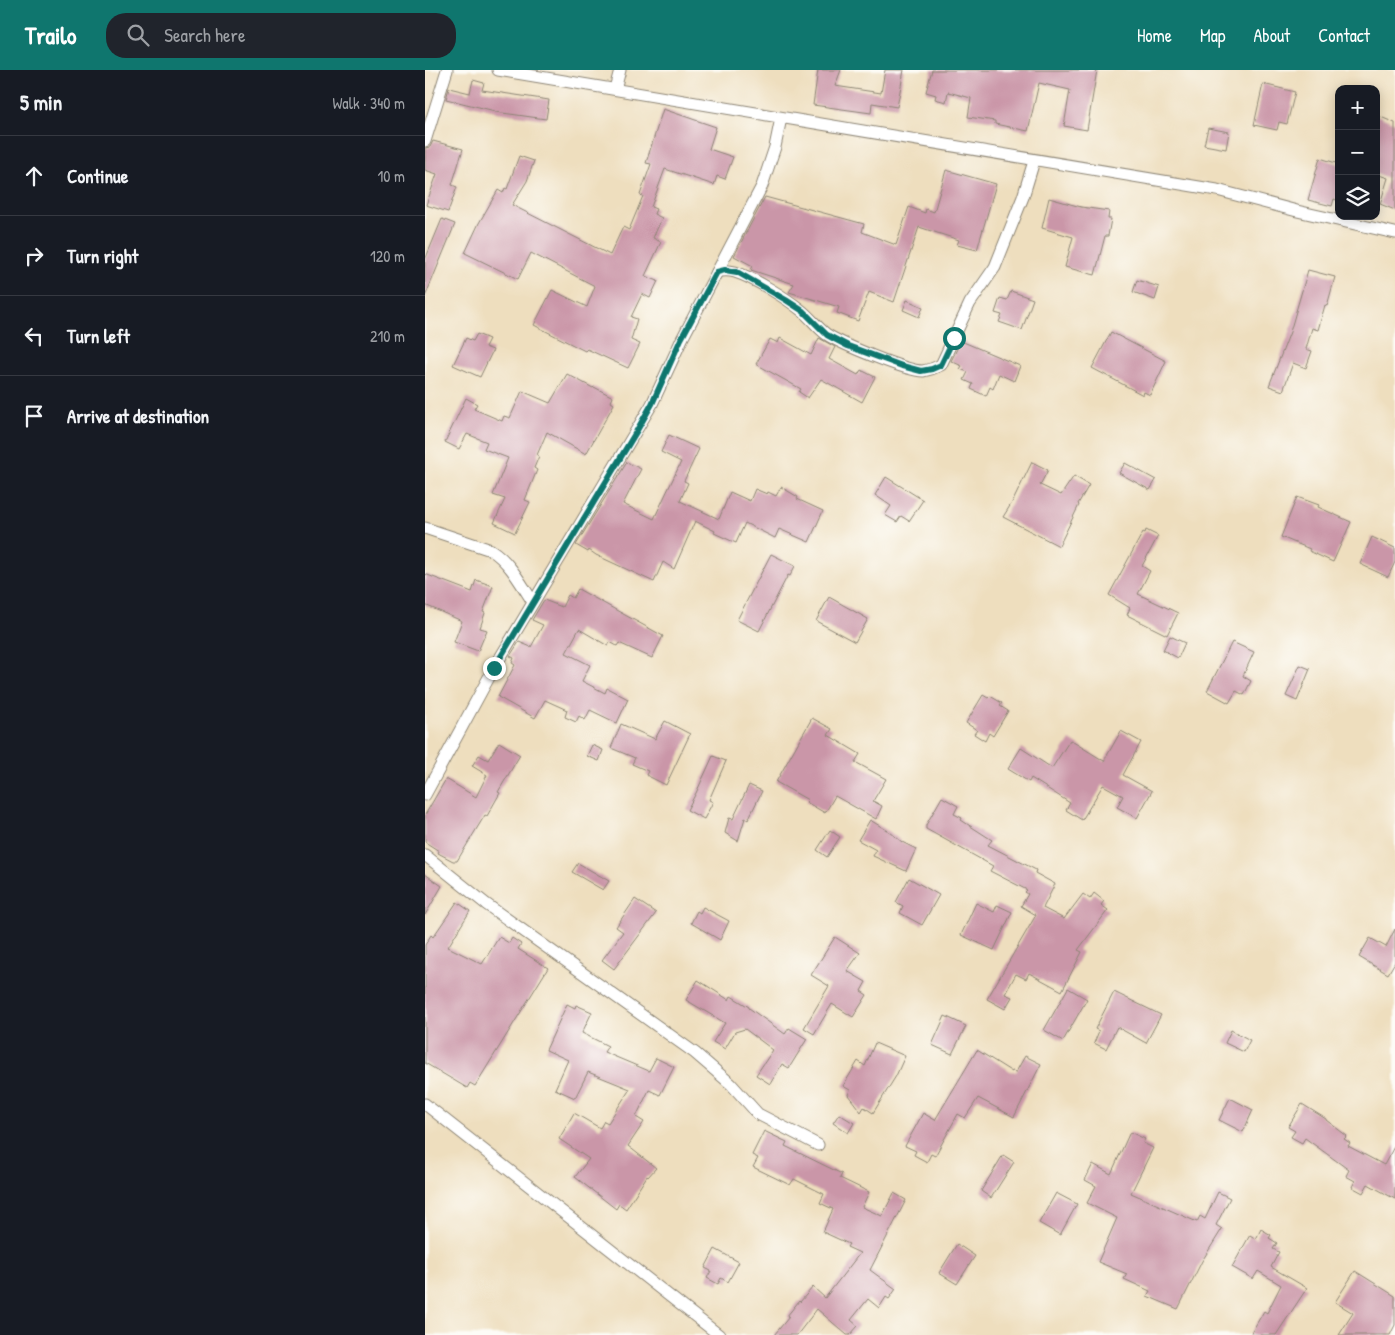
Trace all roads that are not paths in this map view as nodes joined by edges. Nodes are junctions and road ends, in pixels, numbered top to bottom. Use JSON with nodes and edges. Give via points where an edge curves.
{"nodes":[{"id":1,"x":447,"y":70,"type":"edge"},
{"id":2,"x":498,"y":70,"type":"edge"},
{"id":3,"x":620,"y":70,"type":"edge"},
{"id":4,"x":615,"y":90,"type":"junction"},
{"id":5,"x":781,"y":118,"type":"junction"},
{"id":6,"x":425,"y":140,"type":"edge"},
{"id":7,"x":1034,"y":160,"type":"junction"},
{"id":8,"x":1395,"y":233,"type":"edge"},
{"id":9,"x":717,"y":272,"type":"junction"},
{"id":10,"x":425,"y":528,"type":"edge"},
{"id":11,"x":533,"y":602,"type":"junction"},
{"id":12,"x":425,"y":795,"type":"edge"},
{"id":13,"x":425,"y":855,"type":"edge"},
{"id":14,"x":425,"y":1104,"type":"edge"},
{"id":15,"x":819,"y":1145,"type":"dead end"},
{"id":16,"x":719,"y":1335,"type":"edge"}],
"edges":[{"from":1,"to":6,"type":"street"},
{"from":2,"to":4,"type":"street"},
{"from":3,"to":4,"type":"street"},
{"from":4,"to":5,"type":"street"},
{"from":5,"to":7,"type":"street"},
{"from":5,"to":9,"type":"street","via":[[762,186]]},
{"from":7,"to":8,"type":"street","via":[[1217,190]]},
{"from":7,"to":9,"type":"street","via":[[1020,206],[995,267],[971,304],[941,365],[932,369],[921,371],[902,366],[848,346],[827,335],[803,311],[764,287],[737,272]]},
{"from":9,"to":11,"type":"street","via":[[681,339],[652,404]]},
{"from":10,"to":11,"type":"street","via":[[497,554],[509,565]]},
{"from":11,"to":12,"type":"street"},
{"from":13,"to":15,"type":"street","via":[[486,904],[695,1053],[731,1084],[758,1114]]},
{"from":14,"to":16,"type":"street"}]}
